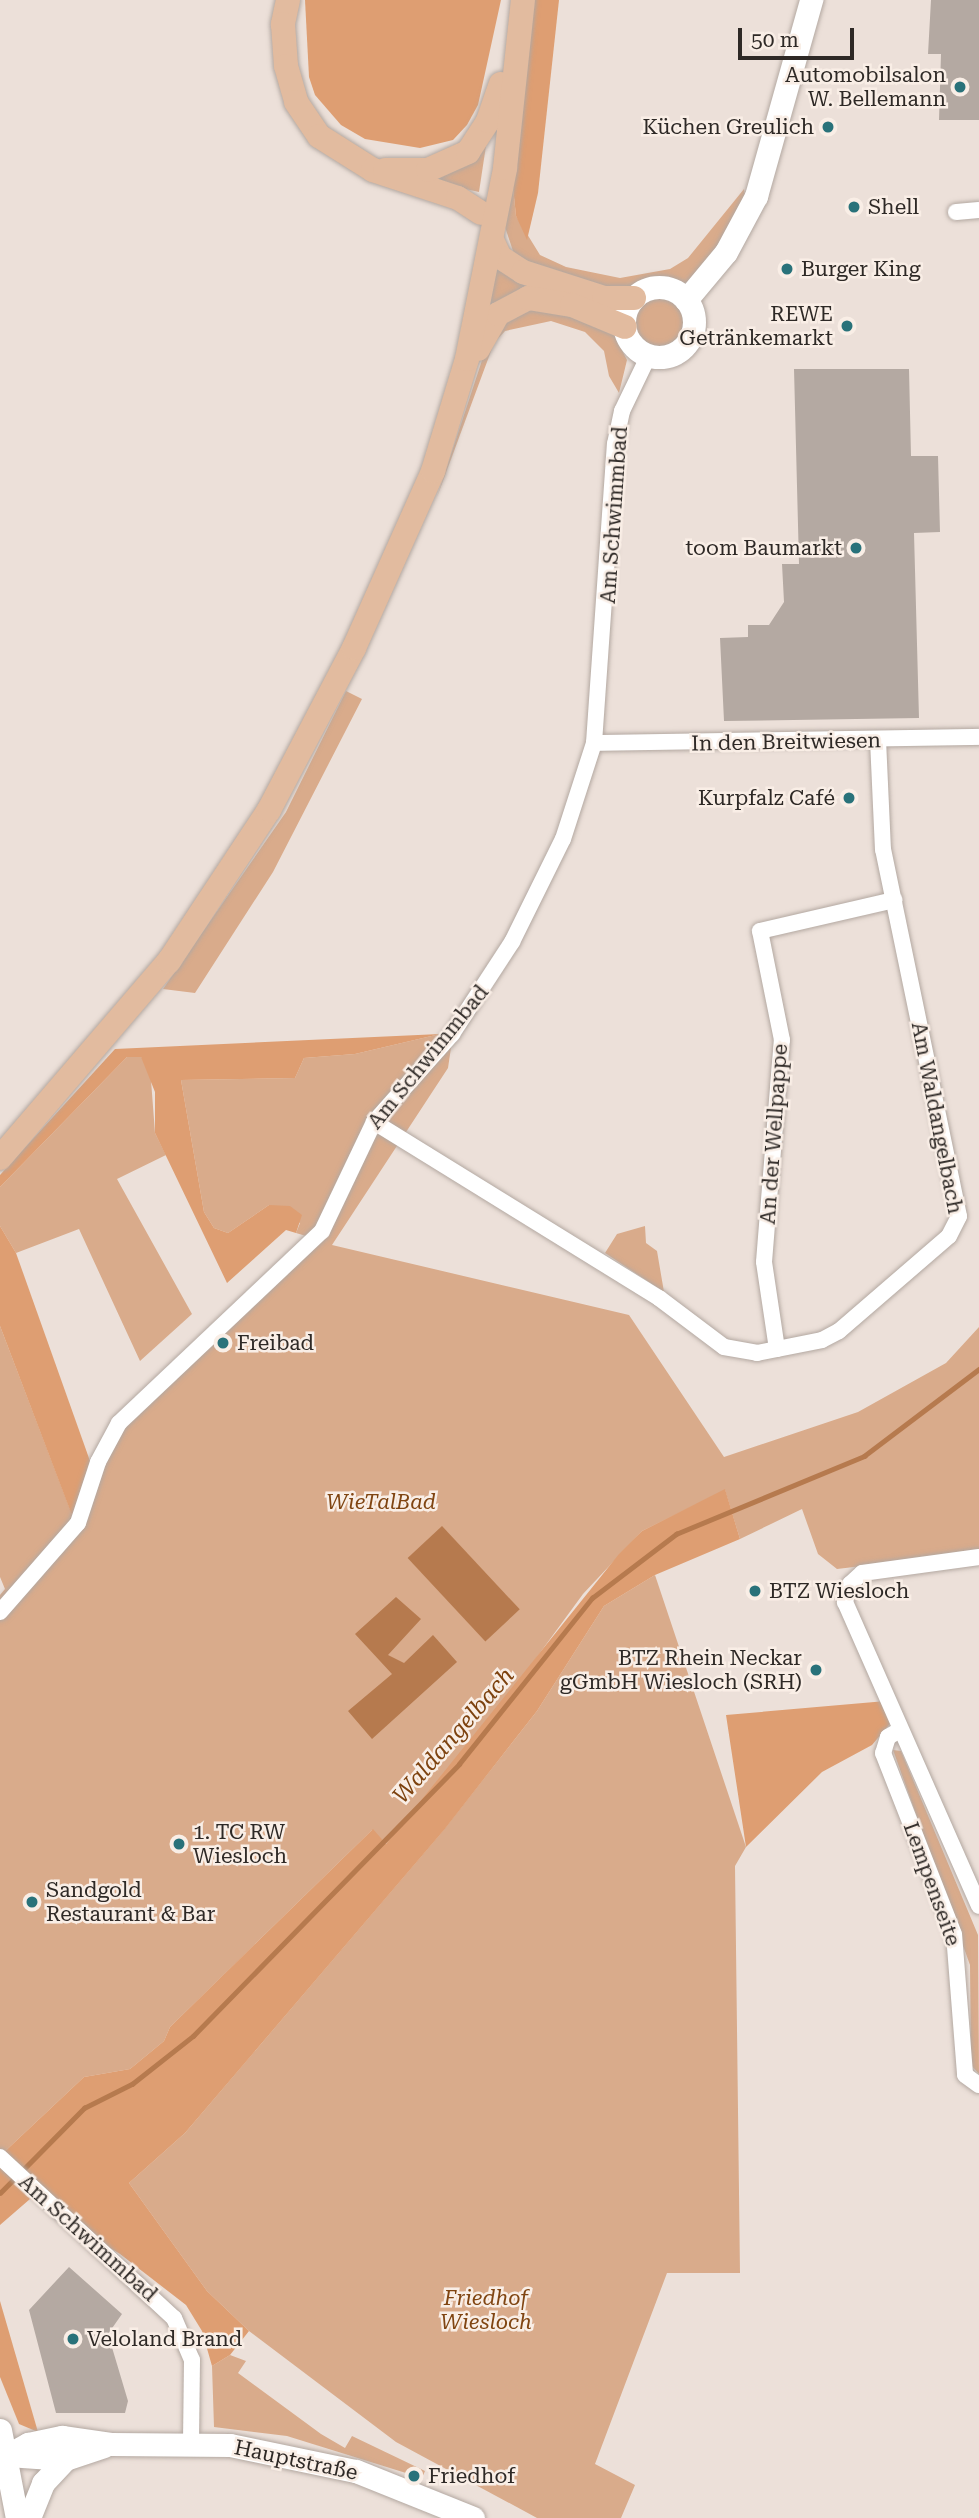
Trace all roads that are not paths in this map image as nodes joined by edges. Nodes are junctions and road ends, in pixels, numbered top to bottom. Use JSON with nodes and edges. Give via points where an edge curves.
{"nodes":[{"id":1,"x":288,"y":0,"type":"edge"},
{"id":2,"x":516,"y":0,"type":"edge"},
{"id":3,"x":523,"y":0,"type":"edge"},
{"id":4,"x":801,"y":0,"type":"edge"},
{"id":5,"x":811,"y":0,"type":"edge"},
{"id":6,"x":803,"y":27,"type":"junction"},
{"id":7,"x":501,"y":84,"type":"junction"},
{"id":8,"x":373,"y":170,"type":"junction"},
{"id":9,"x":979,"y":210,"type":"edge"},
{"id":10,"x":956,"y":212,"type":"dead end"},
{"id":11,"x":481,"y":213,"type":"junction"},
{"id":12,"x":492,"y":240,"type":"junction"},
{"id":13,"x":634,"y":298,"type":"junction"},
{"id":14,"x":687,"y":300,"type":"junction"},
{"id":15,"x":625,"y":327,"type":"junction"},
{"id":16,"x":649,"y":355,"type":"junction"},
{"id":17,"x":467,"y":359,"type":"junction"},
{"id":18,"x":412,"y":509,"type":"junction"},
{"id":19,"x":979,"y":737,"type":"edge"},
{"id":20,"x":878,"y":740,"type":"junction"},
{"id":21,"x":594,"y":743,"type":"junction"},
{"id":22,"x":894,"y":900,"type":"junction"},
{"id":23,"x":374,"y":1122,"type":"junction"},
{"id":24,"x":0,"y":1158,"type":"edge"},
{"id":25,"x":778,"y":1349,"type":"junction"},
{"id":26,"x":979,"y":1557,"type":"edge"},
{"id":27,"x":0,"y":1612,"type":"edge"},
{"id":28,"x":900,"y":1730,"type":"junction"},
{"id":29,"x":979,"y":1906,"type":"edge"},
{"id":30,"x":979,"y":2085,"type":"edge"},
{"id":31,"x":4,"y":2161,"type":"edge"},
{"id":32,"x":0,"y":2430,"type":"edge"},
{"id":33,"x":191,"y":2443,"type":"junction"},
{"id":34,"x":111,"y":2444,"type":"junction"},
{"id":35,"x":8,"y":2455,"type":"junction"},
{"id":36,"x":65,"y":2459,"type":"junction"},
{"id":37,"x":17,"y":2518,"type":"edge"},
{"id":38,"x":29,"y":2518,"type":"edge"},
{"id":39,"x":473,"y":2518,"type":"edge"}],
"edges":[{"from":1,"to":8,"type":"main road","via":[[283,24],[286,66],[296,103],[319,136]]},
{"from":2,"to":7,"type":"main road"},
{"from":3,"to":12,"type":"main road","via":[[505,168]]},
{"from":4,"to":6,"type":"street"},
{"from":5,"to":6,"type":"street"},
{"from":6,"to":14,"type":"street","via":[[756,196],[726,252]]},
{"from":7,"to":8,"type":"main road","via":[[488,121],[468,152],[428,170]]},
{"from":7,"to":11,"type":"main road"},
{"from":8,"to":11,"type":"main road","via":[[458,198]]},
{"from":9,"to":10,"type":"street"},
{"from":11,"to":18,"type":"main road","via":[[454,351]]},
{"from":12,"to":13,"type":"main road","via":[[499,257],[523,272],[604,298]]},
{"from":12,"to":17,"type":"main road"},
{"from":13,"to":14,"type":"street","via":[[665,288]]},
{"from":13,"to":15,"type":"street"},
{"from":14,"to":16,"type":"street","via":[[694,317],[687,343],[673,354]]},
{"from":15,"to":16,"type":"street","via":[[633,345]]},
{"from":15,"to":17,"type":"main road","via":[[572,305],[528,298],[498,314]]},
{"from":16,"to":21,"type":"street","name":"Am Schwimmbad","via":[[622,411],[615,444]]},
{"from":17,"to":18,"type":"main road","via":[[433,471]]},
{"from":18,"to":24,"type":"main road","via":[[329,701],[269,810],[169,961]]},
{"from":19,"to":20,"type":"street","name":"In den Breitwiesen"},
{"from":20,"to":21,"type":"street","name":"In den Breitwiesen"},
{"from":20,"to":22,"type":"street","name":"Am Waldangelbach","via":[[881,838]]},
{"from":21,"to":23,"type":"street","name":"Am Schwimmbad","via":[[563,839],[512,942],[452,1034]]},
{"from":22,"to":25,"type":"street","name":"Am Waldangelbach","via":[[957,1222],[949,1236],[839,1331]]},
{"from":22,"to":25,"type":"street","name":"An der Wellpappe","via":[[760,931],[782,1040],[764,1262]]},
{"from":23,"to":25,"type":"street","name":"Am Waldangelbach","via":[[659,1298],[724,1347],[739,1353]]},
{"from":23,"to":27,"type":"street","name":"Am Schwimmbad","via":[[312,1244],[119,1423],[98,1462],[78,1523]]},
{"from":26,"to":28,"type":"street","name":"Lempenseite","via":[[862,1573],[850,1584],[845,1602]]},
{"from":28,"to":29,"type":"street","name":"Lempenseite"},
{"from":28,"to":30,"type":"street","name":"Lempenseite","via":[[888,1737],[883,1753],[954,1934],[964,2068]]},
{"from":31,"to":33,"type":"street","name":"Am Schwimmbad","via":[[174,2318],[192,2360]]},
{"from":32,"to":35,"type":"street"},
{"from":33,"to":34,"type":"street","name":"Hauptstraße"},
{"from":33,"to":39,"type":"street","name":"Hauptstraße","via":[[263,2450],[356,2471]]},
{"from":34,"to":35,"type":"street","name":"Hauptstraße","via":[[62,2437],[28,2444]]},
{"from":34,"to":36,"type":"street","name":"Hauptstraße"},
{"from":35,"to":36,"type":"street","name":"Hauptstraße"},
{"from":35,"to":37,"type":"street"},
{"from":36,"to":38,"type":"street","via":[[43,2483]]}]}
